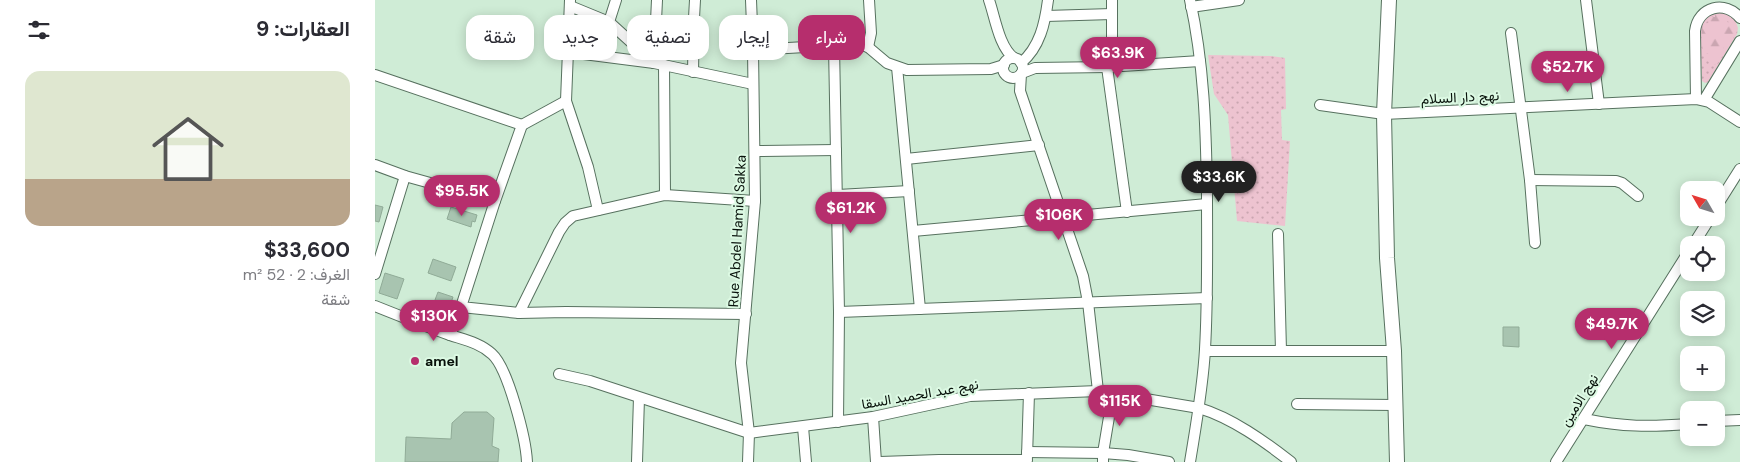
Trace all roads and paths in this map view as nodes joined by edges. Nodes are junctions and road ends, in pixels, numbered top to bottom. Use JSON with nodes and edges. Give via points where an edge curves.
{"nodes":[{"id":1,"x":616,"y":0,"type":"edge"},
{"id":2,"x":657,"y":0,"type":"edge"},
{"id":3,"x":695,"y":0,"type":"edge"},
{"id":4,"x":751,"y":0,"type":"edge"},
{"id":5,"x":869,"y":0,"type":"edge"},
{"id":6,"x":989,"y":0,"type":"edge"},
{"id":7,"x":1048,"y":0,"type":"edge"},
{"id":8,"x":1112,"y":0,"type":"edge"},
{"id":9,"x":1239,"y":0,"type":"edge"},
{"id":10,"x":1389,"y":0,"type":"edge"},
{"id":11,"x":1587,"y":0,"type":"edge"},
{"id":12,"x":570,"y":3,"type":"edge"},
{"id":13,"x":1191,"y":4,"type":"edge"},
{"id":14,"x":1111,"y":14,"type":"junction"},
{"id":15,"x":595,"y":15,"type":"edge"},
{"id":16,"x":611,"y":15,"type":"edge"},
{"id":17,"x":752,"y":15,"type":"edge"},
{"id":18,"x":1046,"y":16,"type":"junction"},
{"id":19,"x":1740,"y":18,"type":"edge"},
{"id":20,"x":617,"y":29,"type":"edge"},
{"id":21,"x":1511,"y":33,"type":"dead end"},
{"id":22,"x":1740,"y":41,"type":"edge"},
{"id":23,"x":1003,"y":44,"type":"junction"},
{"id":24,"x":865,"y":46,"type":"edge"},
{"id":25,"x":868,"y":47,"type":"junction"},
{"id":26,"x":617,"y":58,"type":"edge"},
{"id":27,"x":568,"y":60,"type":"edge"},
{"id":28,"x":753,"y":60,"type":"edge"},
{"id":29,"x":834,"y":60,"type":"edge"},
{"id":30,"x":1200,"y":61,"type":"junction"},
{"id":31,"x":659,"y":64,"type":"junction"},
{"id":32,"x":897,"y":67,"type":"junction"},
{"id":33,"x":1020,"y":67,"type":"junction"},
{"id":34,"x":1109,"y":67,"type":"junction"},
{"id":35,"x":1005,"y":70,"type":"junction"},
{"id":36,"x":693,"y":72,"type":"junction"},
{"id":37,"x":375,"y":75,"type":"edge"},
{"id":38,"x":753,"y":84,"type":"junction"},
{"id":39,"x":1020,"y":92,"type":"junction"},
{"id":40,"x":1700,"y":99,"type":"junction"},
{"id":41,"x":566,"y":101,"type":"junction"},
{"id":42,"x":1320,"y":104,"type":"dead end"},
{"id":43,"x":1599,"y":104,"type":"junction"},
{"id":44,"x":1521,"y":108,"type":"junction"},
{"id":45,"x":1384,"y":114,"type":"junction"},
{"id":46,"x":1740,"y":122,"type":"edge"},
{"id":47,"x":523,"y":124,"type":"junction"},
{"id":48,"x":1039,"y":145,"type":"junction"},
{"id":49,"x":836,"y":150,"type":"junction"},
{"id":50,"x":755,"y":151,"type":"junction"},
{"id":51,"x":906,"y":159,"type":"junction"},
{"id":52,"x":375,"y":165,"type":"edge"},
{"id":53,"x":1740,"y":169,"type":"edge"},
{"id":54,"x":405,"y":176,"type":"junction"},
{"id":55,"x":1737,"y":179,"type":"edge"},
{"id":56,"x":1530,"y":180,"type":"junction"},
{"id":57,"x":909,"y":191,"type":"junction"},
{"id":58,"x":665,"y":195,"type":"junction"},
{"id":59,"x":837,"y":195,"type":"junction"},
{"id":60,"x":1725,"y":195,"type":"edge"},
{"id":61,"x":1638,"y":196,"type":"dead end"},
{"id":62,"x":495,"y":201,"type":"junction"},
{"id":63,"x":755,"y":201,"type":"junction"},
{"id":64,"x":1207,"y":204,"type":"junction"},
{"id":65,"x":598,"y":210,"type":"junction"},
{"id":66,"x":1127,"y":212,"type":"junction"},
{"id":67,"x":1064,"y":217,"type":"junction"},
{"id":68,"x":913,"y":231,"type":"junction"},
{"id":69,"x":1278,"y":234,"type":"dead end"},
{"id":70,"x":1535,"y":243,"type":"dead end"},
{"id":71,"x":1680,"y":265,"type":"edge"},
{"id":72,"x":375,"y":274,"type":"edge"},
{"id":73,"x":1207,"y":298,"type":"junction"},
{"id":74,"x":1089,"y":302,"type":"junction"},
{"id":75,"x":375,"y":306,"type":"edge"},
{"id":76,"x":461,"y":307,"type":"junction"},
{"id":77,"x":920,"y":309,"type":"junction"},
{"id":78,"x":839,"y":312,"type":"junction"},
{"id":79,"x":519,"y":313,"type":"junction"},
{"id":80,"x":746,"y":314,"type":"junction"},
{"id":81,"x":451,"y":335,"type":"junction"},
{"id":82,"x":1205,"y":351,"type":"junction"},
{"id":83,"x":1281,"y":351,"type":"junction"},
{"id":84,"x":1394,"y":351,"type":"junction"},
{"id":85,"x":559,"y":374,"type":"dead end"},
{"id":86,"x":1098,"y":391,"type":"junction"},
{"id":87,"x":1113,"y":392,"type":"junction"},
{"id":88,"x":1029,"y":393,"type":"junction"},
{"id":89,"x":639,"y":398,"type":"junction"},
{"id":90,"x":1297,"y":404,"type":"dead end"},
{"id":91,"x":1395,"y":405,"type":"junction"},
{"id":92,"x":1199,"y":408,"type":"junction"},
{"id":93,"x":873,"y":416,"type":"junction"},
{"id":94,"x":1584,"y":419,"type":"junction"},
{"id":95,"x":1740,"y":420,"type":"edge"},
{"id":96,"x":1725,"y":421,"type":"edge"},
{"id":97,"x":838,"y":422,"type":"junction"},
{"id":98,"x":1680,"y":425,"type":"edge"},
{"id":99,"x":803,"y":427,"type":"junction"},
{"id":100,"x":749,"y":433,"type":"junction"},
{"id":101,"x":1103,"y":457,"type":"edge"},
{"id":102,"x":1027,"y":458,"type":"edge"},
{"id":103,"x":1280,"y":458,"type":"edge"},
{"id":104,"x":1397,"y":459,"type":"edge"},
{"id":105,"x":527,"y":462,"type":"edge"},
{"id":106,"x":637,"y":462,"type":"edge"},
{"id":107,"x":748,"y":462,"type":"edge"},
{"id":108,"x":806,"y":462,"type":"edge"},
{"id":109,"x":878,"y":462,"type":"edge"},
{"id":110,"x":1169,"y":462,"type":"edge"},
{"id":111,"x":1190,"y":462,"type":"edge"},
{"id":112,"x":1291,"y":462,"type":"edge"},
{"id":113,"x":1556,"y":462,"type":"edge"}],
"edges":[{"from":1,"to":16,"type":"street"},
{"from":2,"to":31,"type":"street"},
{"from":3,"to":36,"type":"street"},
{"from":4,"to":17,"type":"street","name":"Rue Abdel Hamid Sakka"},
{"from":5,"to":25,"type":"street","via":[[871,33]]},
{"from":6,"to":23,"type":"street"},
{"from":7,"to":18,"type":"street"},
{"from":8,"to":14,"type":"street"},
{"from":9,"to":13,"type":"street"},
{"from":10,"to":45,"type":"main road"},
{"from":11,"to":43,"type":"street"},
{"from":12,"to":15,"type":"street"},
{"from":13,"to":30,"type":"street"},
{"from":14,"to":18,"type":"street"},
{"from":14,"to":34,"type":"street"},
{"from":18,"to":33,"type":"street","via":[[1035,48]]},
{"from":19,"to":40,"type":"street","via":[[1732,9],[1718,5],[1705,10],[1696,23]]},
{"from":20,"to":31,"type":"street"},
{"from":21,"to":44,"type":"street"},
{"from":22,"to":40,"type":"street"},
{"from":23,"to":33,"type":"street"},
{"from":23,"to":35,"type":"street"},
{"from":24,"to":25,"type":"street"},
{"from":25,"to":32,"type":"street"},
{"from":26,"to":31,"type":"street"},
{"from":27,"to":41,"type":"street"},
{"from":28,"to":38,"type":"street","name":"Rue Abdel Hamid Sakka"},
{"from":29,"to":49,"type":"street"},
{"from":30,"to":34,"type":"street"},
{"from":30,"to":64,"type":"street","via":[[1205,108]]},
{"from":31,"to":36,"type":"street"},
{"from":31,"to":58,"type":"street"},
{"from":32,"to":35,"type":"street","via":[[907,70]]},
{"from":32,"to":51,"type":"street"},
{"from":33,"to":34,"type":"street"},
{"from":33,"to":35,"type":"street","via":[[1008,60]]},
{"from":33,"to":35,"type":"street","via":[[1016,78]]},
{"from":33,"to":39,"type":"street"},
{"from":34,"to":66,"type":"street"},
{"from":35,"to":39,"type":"street"},
{"from":36,"to":38,"type":"street"},
{"from":37,"to":47,"type":"street"},
{"from":38,"to":50,"type":"street","name":"Rue Abdel Hamid Sakka"},
{"from":39,"to":48,"type":"street"},
{"from":40,"to":43,"type":"street","name":"نهج دار السلام"},
{"from":40,"to":46,"type":"street"},
{"from":41,"to":47,"type":"street"},
{"from":41,"to":65,"type":"street","via":[[588,167]]},
{"from":42,"to":45,"type":"street","name":"نهج دار السلام"},
{"from":43,"to":44,"type":"street","name":"نهج دار السلام"},
{"from":44,"to":45,"type":"street","name":"نهج دار السلام"},
{"from":44,"to":56,"type":"street"},
{"from":45,"to":84,"type":"main road","via":[[1387,258]]},
{"from":47,"to":62,"type":"street"},
{"from":48,"to":51,"type":"street"},
{"from":48,"to":67,"type":"street"},
{"from":49,"to":50,"type":"street"},
{"from":49,"to":59,"type":"street"},
{"from":50,"to":63,"type":"street","name":"Rue Abdel Hamid Sakka"},
{"from":51,"to":57,"type":"street"},
{"from":52,"to":54,"type":"street"},
{"from":53,"to":55,"type":"street"},
{"from":54,"to":62,"type":"street"},
{"from":54,"to":72,"type":"street"},
{"from":55,"to":60,"type":"street"},
{"from":56,"to":61,"type":"street","via":[[1616,181]]},
{"from":56,"to":70,"type":"street"},
{"from":57,"to":59,"type":"street"},
{"from":57,"to":68,"type":"street"},
{"from":58,"to":63,"type":"street"},
{"from":58,"to":65,"type":"street"},
{"from":59,"to":78,"type":"street"},
{"from":62,"to":76,"type":"street"},
{"from":63,"to":80,"type":"street","name":"Rue Abdel Hamid Sakka"},
{"from":64,"to":66,"type":"street"},
{"from":64,"to":73,"type":"street"},
{"from":65,"to":79,"type":"street","via":[[573,216],[565,223]]},
{"from":66,"to":67,"type":"street"},
{"from":67,"to":68,"type":"street"},
{"from":67,"to":74,"type":"street"},
{"from":68,"to":77,"type":"street"},
{"from":69,"to":83,"type":"street"},
{"from":71,"to":94,"type":"street","name":"نهج الامين"},
{"from":73,"to":74,"type":"street"},
{"from":73,"to":82,"type":"street"},
{"from":74,"to":77,"type":"street"},
{"from":74,"to":86,"type":"street"},
{"from":75,"to":81,"type":"street"},
{"from":76,"to":79,"type":"street"},
{"from":76,"to":81,"type":"street"},
{"from":77,"to":78,"type":"street"},
{"from":78,"to":97,"type":"street"},
{"from":79,"to":80,"type":"street"},
{"from":80,"to":100,"type":"street","name":"Rue Abdel Hamid Sakka","via":[[741,363]]},
{"from":81,"to":105,"type":"street","via":[[491,352],[502,368],[517,412]]},
{"from":82,"to":83,"type":"street"},
{"from":82,"to":92,"type":"street"},
{"from":83,"to":84,"type":"street"},
{"from":84,"to":91,"type":"main road"},
{"from":85,"to":89,"type":"street"},
{"from":86,"to":87,"type":"street","name":"نهج عبد الحميد السقا"},
{"from":86,"to":88,"type":"street","name":"نهج عبد الحميد السقا"},
{"from":87,"to":92,"type":"street","name":"نهج عبد الحميد السقا"},
{"from":87,"to":101,"type":"street"},
{"from":88,"to":93,"type":"street","name":"نهج عبد الحميد السقا","via":[[971,396]]},
{"from":88,"to":102,"type":"street"},
{"from":89,"to":100,"type":"street"},
{"from":89,"to":106,"type":"street"},
{"from":90,"to":91,"type":"street"},
{"from":91,"to":104,"type":"main road"},
{"from":92,"to":103,"type":"street","name":"نهج عبد الحميد السقا","via":[[1222,417]]},
{"from":92,"to":111,"type":"street"},
{"from":93,"to":97,"type":"street","name":"نهج عبد الحميد السقا"},
{"from":93,"to":109,"type":"street"},
{"from":94,"to":98,"type":"street","via":[[1631,426]]},
{"from":94,"to":113,"type":"street","name":"نهج الامين"},
{"from":95,"to":96,"type":"street"},
{"from":97,"to":99,"type":"street","name":"نهج عبد الحميد السقا"},
{"from":99,"to":100,"type":"street","name":"نهج عبد الحميد السقا"},
{"from":99,"to":108,"type":"street"},
{"from":100,"to":107,"type":"street","name":"Rue Abdel Hamid Sakka"},
{"from":101,"to":102,"type":"street"},
{"from":101,"to":110,"type":"street","via":[[1128,455]]},
{"from":102,"to":109,"type":"street"},
{"from":103,"to":112,"type":"street","name":"نهج عبد الحميد السقا"}]}
